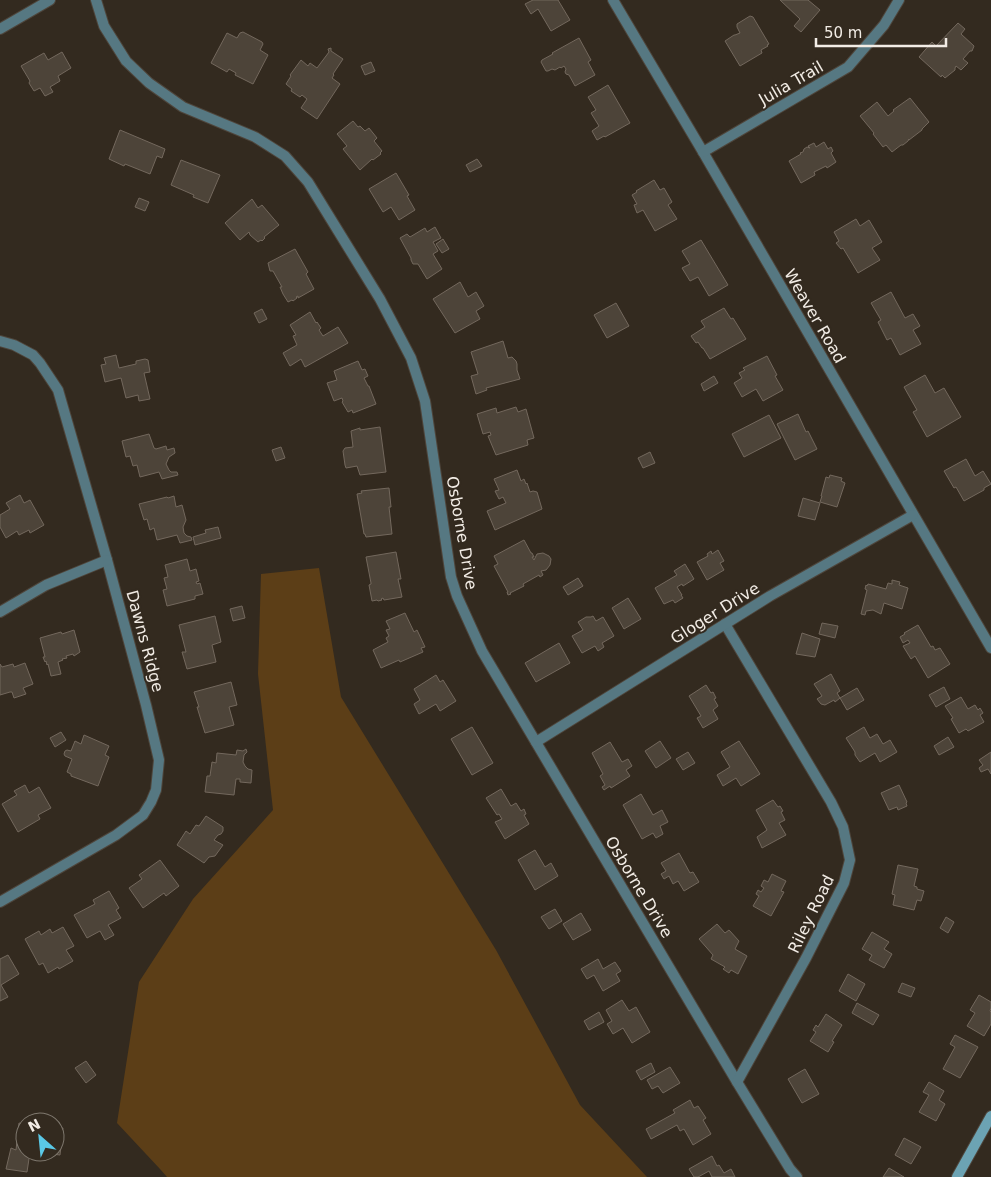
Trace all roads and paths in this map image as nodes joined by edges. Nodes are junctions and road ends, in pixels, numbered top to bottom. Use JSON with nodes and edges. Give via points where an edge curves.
{"nodes":[{"id":1,"x":50,"y":0,"type":"edge"},
{"id":2,"x":96,"y":0,"type":"edge"},
{"id":3,"x":613,"y":0,"type":"edge"},
{"id":4,"x":899,"y":0,"type":"edge"},
{"id":5,"x":0,"y":29,"type":"edge"},
{"id":6,"x":703,"y":152,"type":"junction"},
{"id":7,"x":0,"y":340,"type":"edge"},
{"id":8,"x":913,"y":515,"type":"junction"},
{"id":9,"x":106,"y":560,"type":"junction"},
{"id":10,"x":0,"y":612,"type":"edge"},
{"id":11,"x":725,"y":624,"type":"junction"},
{"id":12,"x":991,"y":648,"type":"edge"},
{"id":13,"x":536,"y":742,"type":"junction"},
{"id":14,"x":0,"y":902,"type":"edge"},
{"id":15,"x":737,"y":1082,"type":"junction"},
{"id":16,"x":991,"y":1116,"type":"edge"},
{"id":17,"x":797,"y":1177,"type":"edge"},
{"id":18,"x":957,"y":1177,"type":"edge"}],
"edges":[{"from":1,"to":5,"type":"street"},
{"from":2,"to":13,"type":"street","name":"Osborne Drive","via":[[104,26],[126,62],[149,83],[183,107],[255,137],[285,156],[308,182],[380,299],[411,358],[425,401],[451,577],[457,596],[482,651]]},
{"from":3,"to":6,"type":"street","name":"Weaver Road"},
{"from":4,"to":6,"type":"street","name":"Julia Trail","via":[[884,25],[848,67]]},
{"from":6,"to":8,"type":"street","name":"Weaver Road"},
{"from":7,"to":9,"type":"street","name":"Dawns Ridge","via":[[32,355],[58,390]]},
{"from":8,"to":11,"type":"street","name":"Gloger Drive"},
{"from":8,"to":12,"type":"street","name":"Weaver Road"},
{"from":9,"to":10,"type":"street","via":[[46,585]]},
{"from":9,"to":14,"type":"street","name":"Dawns Ridge","via":[[159,760],[156,790],[143,815],[116,835]]},
{"from":11,"to":13,"type":"street","name":"Gloger Drive"},
{"from":11,"to":15,"type":"street","name":"Riley Road","via":[[830,802],[843,827],[850,860],[844,883],[806,958]]},
{"from":13,"to":15,"type":"street","name":"Osborne Drive"},
{"from":15,"to":17,"type":"street","name":"Osborne Drive"},
{"from":16,"to":18,"type":"street"}]}
